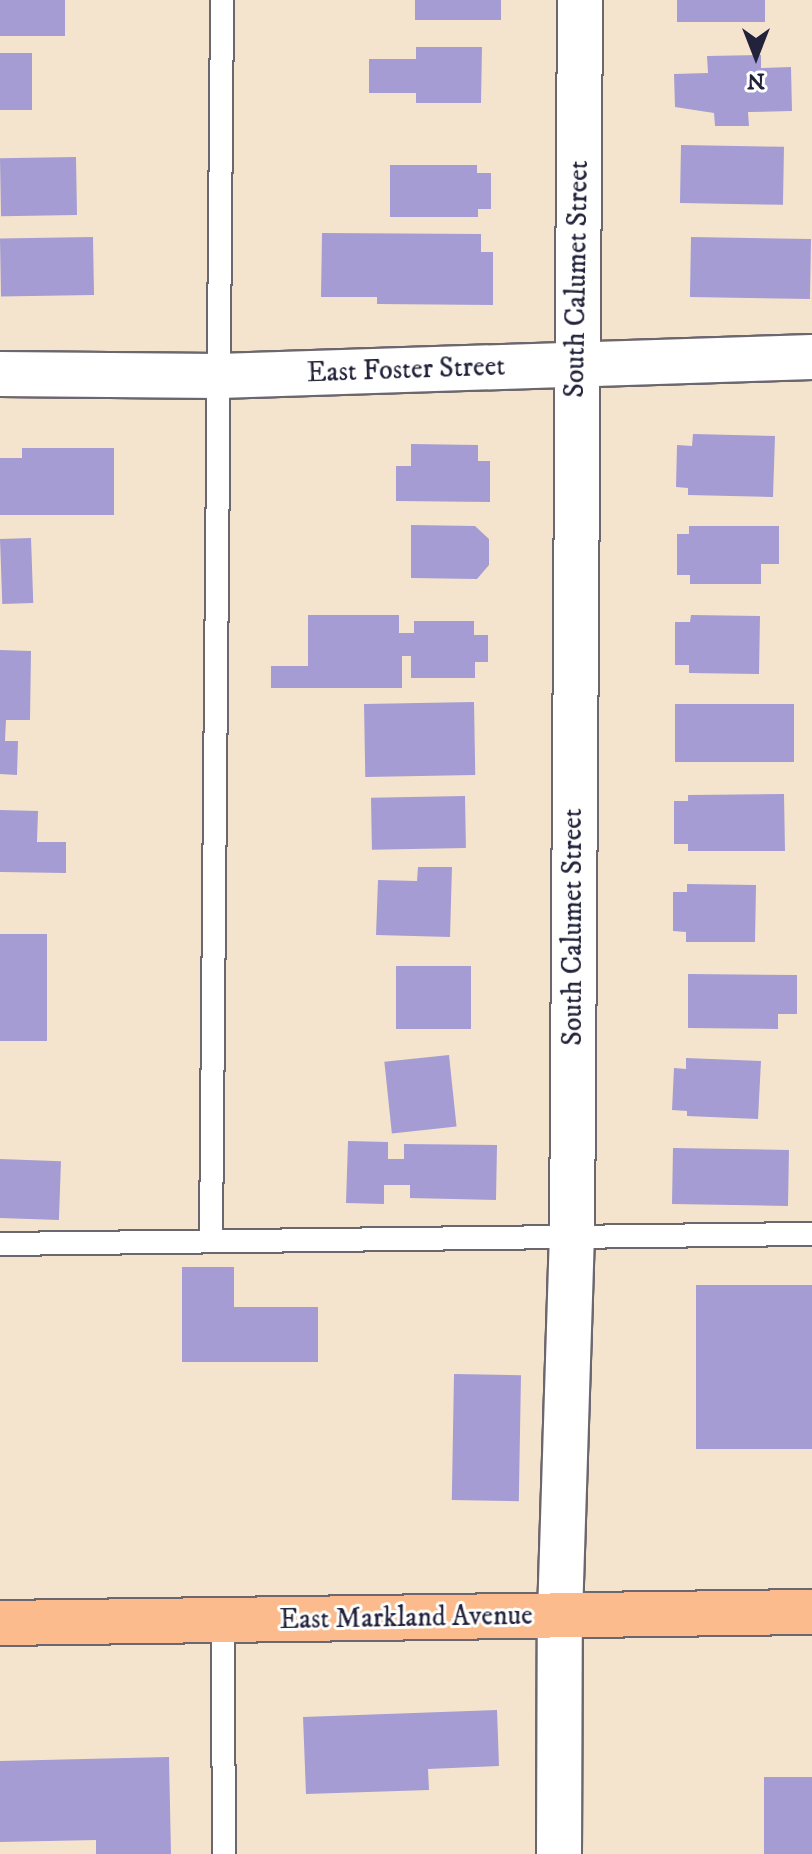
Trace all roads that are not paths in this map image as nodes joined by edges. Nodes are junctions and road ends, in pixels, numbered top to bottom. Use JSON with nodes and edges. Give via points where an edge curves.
{"nodes":[{"id":1,"x":222,"y":0,"type":"edge"},
{"id":2,"x":580,"y":0,"type":"edge"},
{"id":3,"x":812,"y":357,"type":"edge"},
{"id":4,"x":576,"y":362,"type":"junction"},
{"id":5,"x":0,"y":374,"type":"edge"},
{"id":6,"x":219,"y":376,"type":"junction"},
{"id":7,"x":812,"y":1234,"type":"edge"},
{"id":8,"x":572,"y":1239,"type":"junction"},
{"id":9,"x":211,"y":1241,"type":"junction"},
{"id":10,"x":0,"y":1244,"type":"edge"},
{"id":11,"x":812,"y":1612,"type":"edge"},
{"id":12,"x":560,"y":1615,"type":"junction"},
{"id":13,"x":223,"y":1620,"type":"junction"},
{"id":14,"x":0,"y":1623,"type":"edge"},
{"id":15,"x":224,"y":1854,"type":"edge"},
{"id":16,"x":559,"y":1854,"type":"edge"}],
"edges":[{"from":1,"to":6,"type":"lane"},
{"from":2,"to":4,"type":"street","name":"South Calumet Street"},
{"from":3,"to":4,"type":"street","name":"East Foster Street"},
{"from":4,"to":6,"type":"street","name":"East Foster Street"},
{"from":4,"to":8,"type":"street","name":"South Calumet Street"},
{"from":5,"to":6,"type":"street","name":"East Foster Street"},
{"from":6,"to":9,"type":"lane"},
{"from":7,"to":8,"type":"lane"},
{"from":8,"to":9,"type":"lane"},
{"from":8,"to":12,"type":"street","name":"South Calumet Street"},
{"from":9,"to":10,"type":"lane"},
{"from":11,"to":12,"type":"main road","name":"East Markland Avenue"},
{"from":12,"to":13,"type":"main road","name":"East Markland Avenue"},
{"from":12,"to":16,"type":"street","name":"South Calumet Street"},
{"from":13,"to":14,"type":"main road","name":"East Markland Avenue"},
{"from":13,"to":15,"type":"lane"}]}
